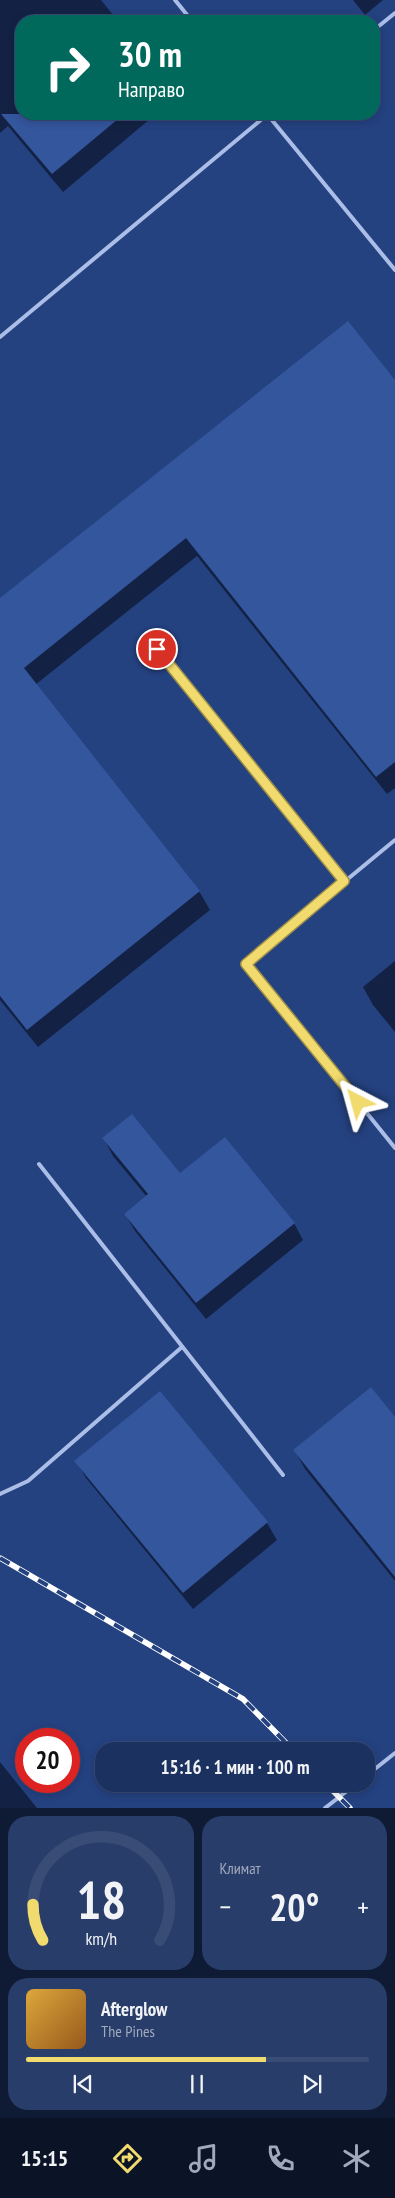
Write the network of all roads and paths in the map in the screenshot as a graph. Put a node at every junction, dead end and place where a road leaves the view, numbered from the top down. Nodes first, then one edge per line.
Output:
1 (175, 0) edge
2 (395, 13) edge
3 (187, 15) edge
4 (380, 25) edge
5 (260, 120) edge
6 (272, 120) edge
7 (395, 270) edge
8 (0, 337) edge
9 (157, 649) dead end
10 (395, 840) edge
11 (344, 881) junction
12 (395, 1148) edge
13 (39, 1164) dead end
14 (182, 1347) junction
15 (283, 1475) dead end
16 (0, 1494) edge
17 (395, 1753) edge
18 (375, 1769) edge
19 (346, 1792) edge
20 (325, 1808) edge

1 - 3 lane
2 - 4 lane
5 - 8 lane
6 - 7 lane
9 - 11 lane
10 - 11 lane
11 - 12 lane
13 - 14 lane
14 - 15 lane
14 - 16 lane
17 - 18 lane
19 - 20 lane

